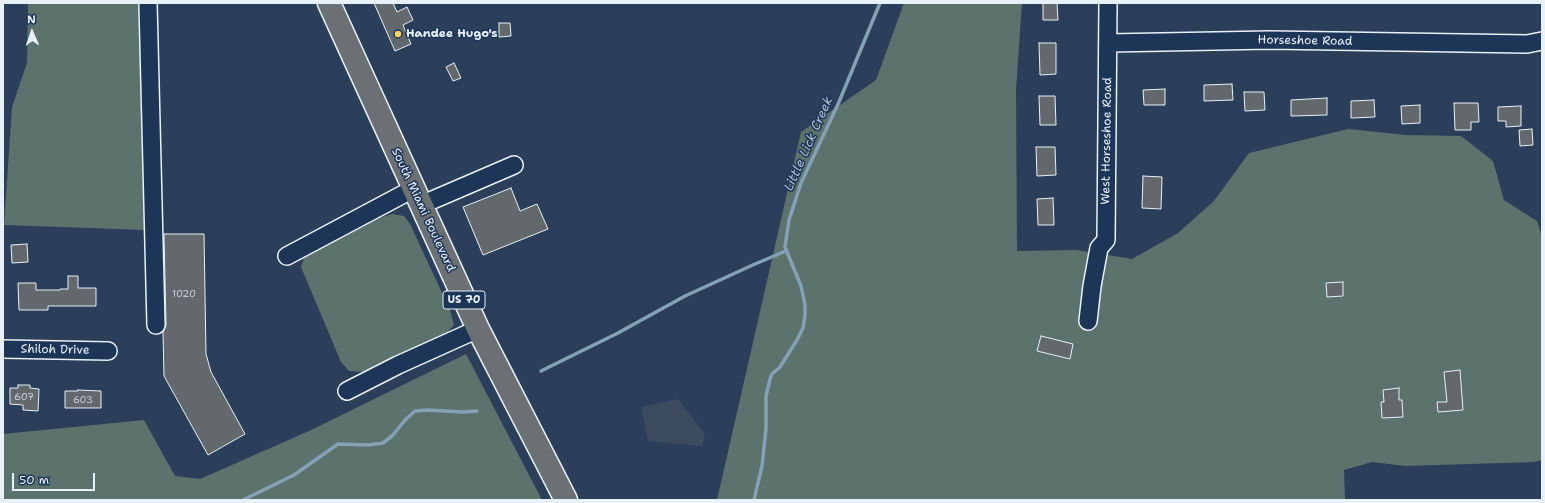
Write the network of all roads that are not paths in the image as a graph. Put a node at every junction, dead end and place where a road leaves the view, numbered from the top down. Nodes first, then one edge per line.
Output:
1 (148, 3) edge
2 (329, 3) edge
3 (1108, 3) edge
4 (1542, 42) edge
5 (1108, 43) junction
6 (514, 165) dead end
7 (417, 197) junction
8 (287, 256) dead end
9 (1088, 320) dead end
10 (156, 325) dead end
11 (478, 329) junction
12 (3, 349) edge
13 (108, 350) dead end
14 (347, 391) dead end
15 (566, 500) edge

1 - 10 street
2 - 7 highway, South Miami Boulevard / US 70
3 - 5 street
4 - 5 street, Horseshoe Road
5 - 9 street, West Horseshoe Road
6 - 7 street
7 - 8 street
7 - 11 highway, South Miami Boulevard / US 70
11 - 14 street
11 - 15 highway, South Miami Boulevard / US 70
12 - 13 street, Shiloh Drive

